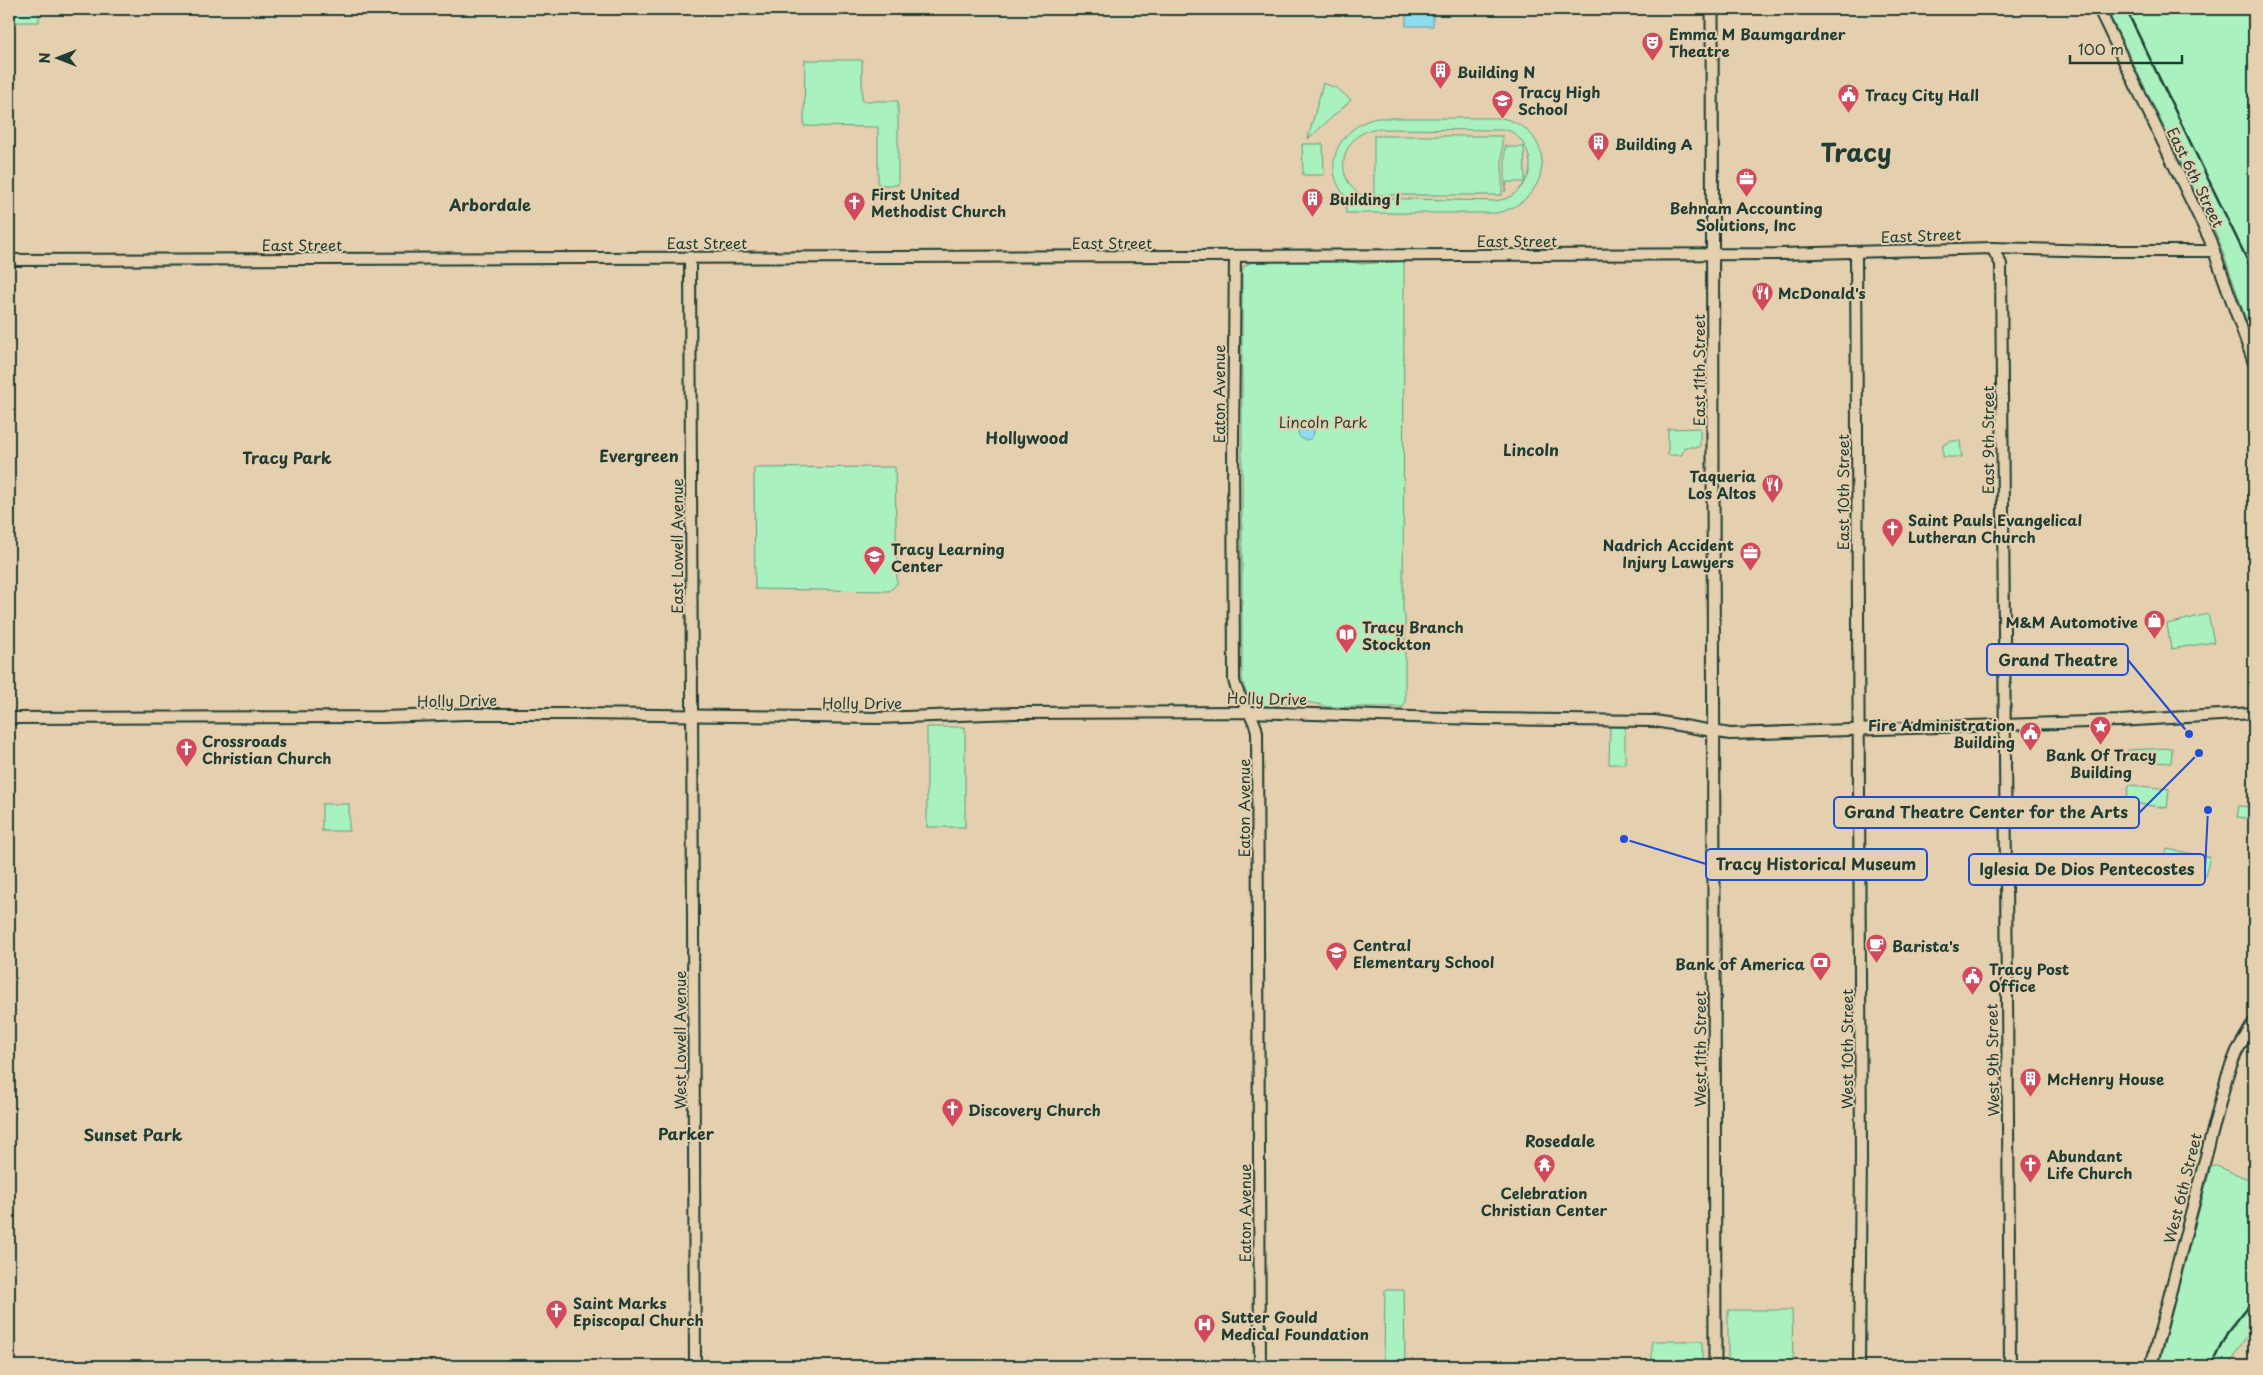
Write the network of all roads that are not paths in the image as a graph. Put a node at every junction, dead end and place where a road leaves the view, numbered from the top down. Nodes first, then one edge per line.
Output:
1 (1712, 9) edge
2 (2099, 9) edge
3 (1992, 248) junction
4 (2214, 251) junction
5 (1856, 252) junction
6 (1713, 254) junction
7 (1235, 256) junction
8 (690, 257) junction
9 (9, 260) edge
10 (2254, 363) edge
11 (1248, 712) junction
12 (2254, 713) edge
13 (692, 714) junction
14 (9, 718) edge
15 (2005, 724) junction
16 (1858, 730) junction
17 (1714, 732) junction
18 (2254, 1022) edge
19 (695, 1366) edge
20 (1260, 1366) edge
21 (1715, 1366) edge
22 (1859, 1366) edge
23 (2010, 1366) edge
24 (2151, 1366) edge

1 - 6 main road, East 11th Street
2 - 4 street, East 6th Street
3 - 4 street, East Street
3 - 5 street, East Street
3 - 15 street, East 9th Street
4 - 10 street, East 6th Street
5 - 6 street, East Street
5 - 16 street, East 10th Street
6 - 7 street, East Street
6 - 17 main road, East 11th Street
7 - 8 street, East Street
7 - 11 street, Eaton Avenue
8 - 9 street, East Street
8 - 13 street, East Lowell Avenue
11 - 13 street, Holly Drive
11 - 17 street, Holly Drive
11 - 20 street, Eaton Avenue
12 - 15 street, Holly Drive
13 - 14 street, Holly Drive
13 - 19 street, West Lowell Avenue
15 - 16 street, Holly Drive
15 - 23 street, West 9th Street
16 - 17 street, Holly Drive
16 - 22 street, West 10th Street
17 - 21 main road, West 11th Street
18 - 24 street, West 6th Street

